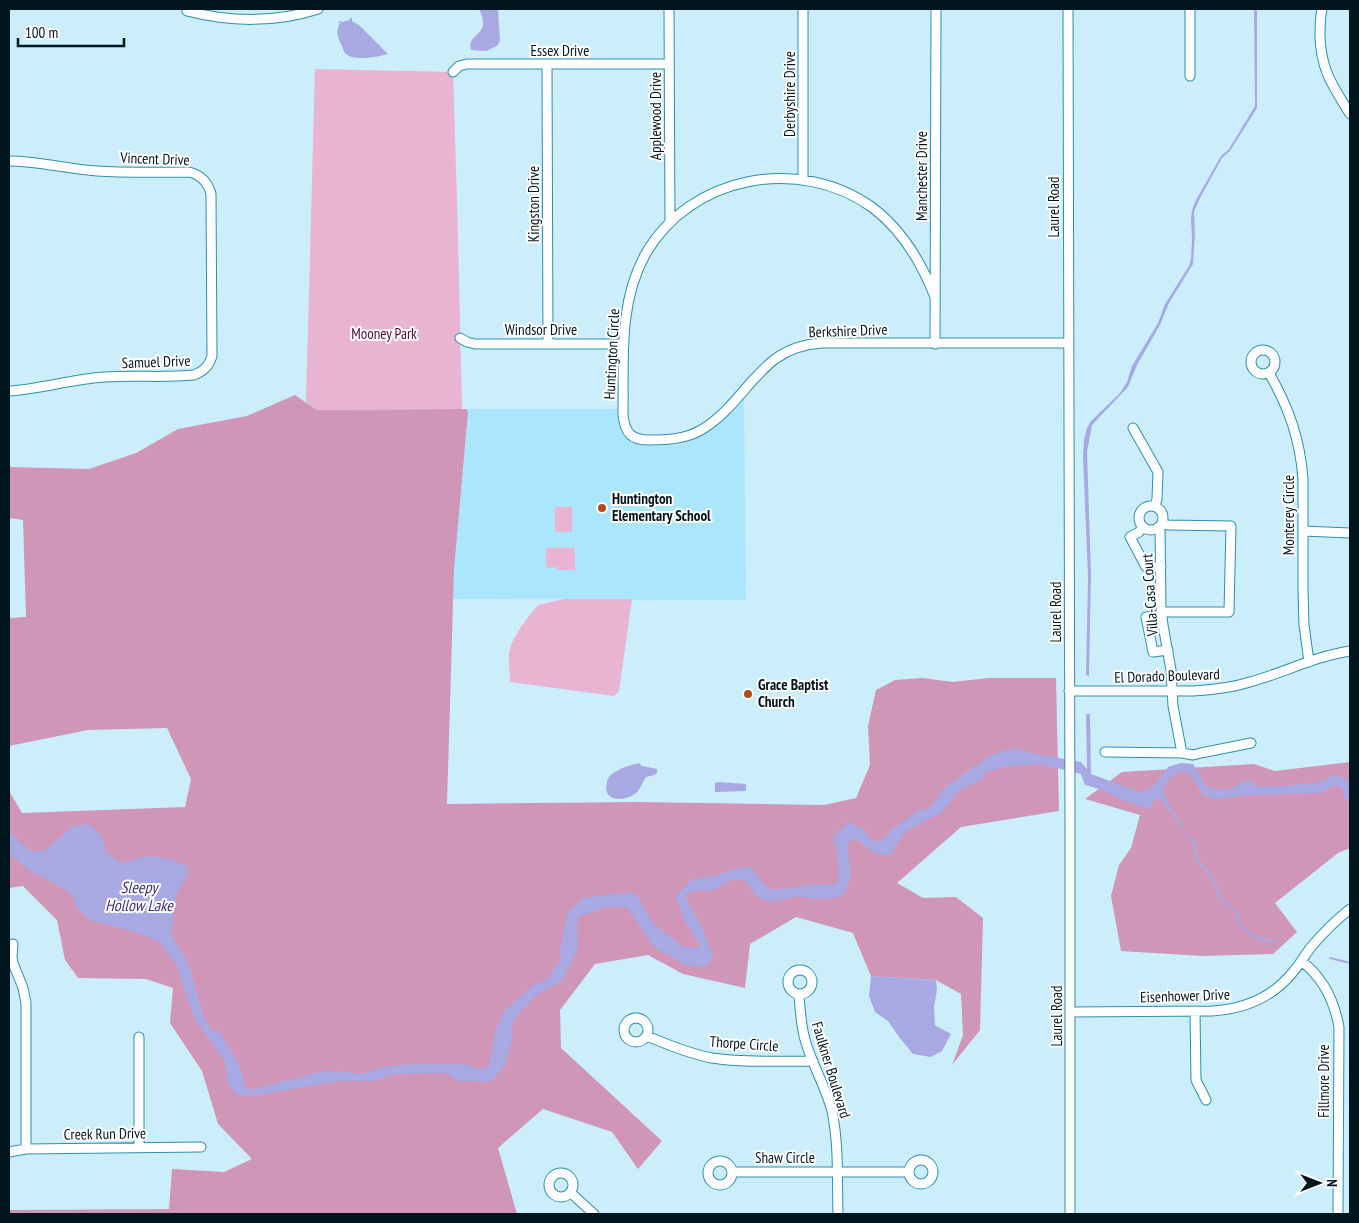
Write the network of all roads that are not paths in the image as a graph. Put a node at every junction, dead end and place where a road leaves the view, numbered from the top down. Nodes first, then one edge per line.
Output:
1 (318, 9) edge
2 (669, 9) edge
3 (803, 9) edge
4 (936, 9) edge
5 (1068, 9) edge
6 (1190, 9) edge
7 (1322, 9) edge
8 (186, 11) dead end
9 (296, 12) edge
10 (669, 64) junction
11 (547, 65) junction
12 (453, 72) dead end
13 (1190, 76) dead end
14 (1350, 114) edge
15 (9, 161) edge
16 (803, 180) junction
17 (670, 223) junction
18 (212, 274) joint
19 (935, 297) junction
20 (460, 338) dead end
21 (1068, 343) junction
22 (548, 344) junction
23 (624, 344) junction
24 (935, 344) junction
25 (1269, 373) dead end
26 (9, 391) edge
27 (1133, 428) dead end
28 (633, 437) joint
29 (1155, 506) junction
30 (1161, 524) junction
31 (1143, 527) junction
32 (1303, 531) junction
33 (1350, 533) edge
34 (1161, 567) junction
35 (1162, 613) junction
36 (1168, 650) junction
37 (1350, 651) edge
38 (1309, 662) junction
39 (1069, 691) junction
40 (1172, 691) junction
41 (1251, 742) dead end
42 (1105, 752) dead end
43 (1182, 752) junction
44 (1350, 909) edge
45 (13, 944) dead end
46 (1301, 961) junction
47 (799, 994) dead end
48 (1195, 1011) junction
49 (1070, 1012) junction
50 (647, 1036) dead end
51 (139, 1037) dead end
52 (812, 1061) junction
53 (1206, 1100) dead end
54 (139, 1147) junction
55 (201, 1147) dead end
56 (26, 1148) junction
57 (9, 1152) edge
58 (732, 1172) dead end
59 (837, 1172) junction
60 (909, 1172) dead end
61 (571, 1193) dead end
62 (594, 1214) edge
63 (838, 1214) edge
64 (1070, 1214) edge
65 (1338, 1214) edge

1 - 9 street
2 - 10 street, Applewood Drive
3 - 16 street, Derbyshire Drive
4 - 19 street, Manchester Drive
5 - 21 street, Laurel Road
6 - 13 street
7 - 14 street
8 - 9 street
10 - 11 street, Essex Drive
10 - 17 street, Applewood Drive
11 - 12 street, Essex Drive
11 - 22 street, Kingston Drive
15 - 18 street, Vincent Drive
16 - 17 street, Huntington Circle
16 - 19 street, Huntington Circle
17 - 23 street, Huntington Circle
18 - 26 street, Samuel Drive
19 - 24 street, Manchester Drive
20 - 22 street, Windsor Drive
21 - 24 street, Berkshire Drive
21 - 39 street, Laurel Road
22 - 23 street, Windsor Drive
23 - 28 street, Huntington Circle
24 - 28 street, Berkshire Drive
25 - 32 street, Monterey Circle
27 - 29 street
29 - 30 street, Villa-Casa Court
29 - 31 street
30 - 31 street
30 - 34 street, Villa-Casa Court
30 - 35 street
31 - 34 street
32 - 33 street
32 - 38 street, Monterey Circle
34 - 35 street, Villa-Casa Court
35 - 36 street, Villa-Casa Court
35 - 36 street
36 - 40 street, Villa-Casa Court
37 - 38 street, El Dorado Boulevard
38 - 40 street, El Dorado Boulevard
39 - 40 street, El Dorado Boulevard
39 - 49 street, Laurel Road
40 - 43 street, Villa-Casa Court
41 - 43 street
42 - 43 street
44 - 46 street, Eisenhower Drive
45 - 56 street
46 - 48 street, Eisenhower Drive
46 - 65 street, Fillmore Drive
47 - 52 street, Faulkner Boulevard
48 - 49 street, Eisenhower Drive
48 - 53 street
49 - 64 street, Laurel Road
50 - 52 street, Thorpe Circle
51 - 54 street
52 - 59 street, Faulkner Boulevard
54 - 55 street, Creek Run Drive
54 - 56 street, Creek Run Drive
56 - 57 street, Creek Run Drive
58 - 59 street, Shaw Circle
59 - 60 street, Shaw Circle
59 - 63 street, Faulkner Boulevard
61 - 62 street

